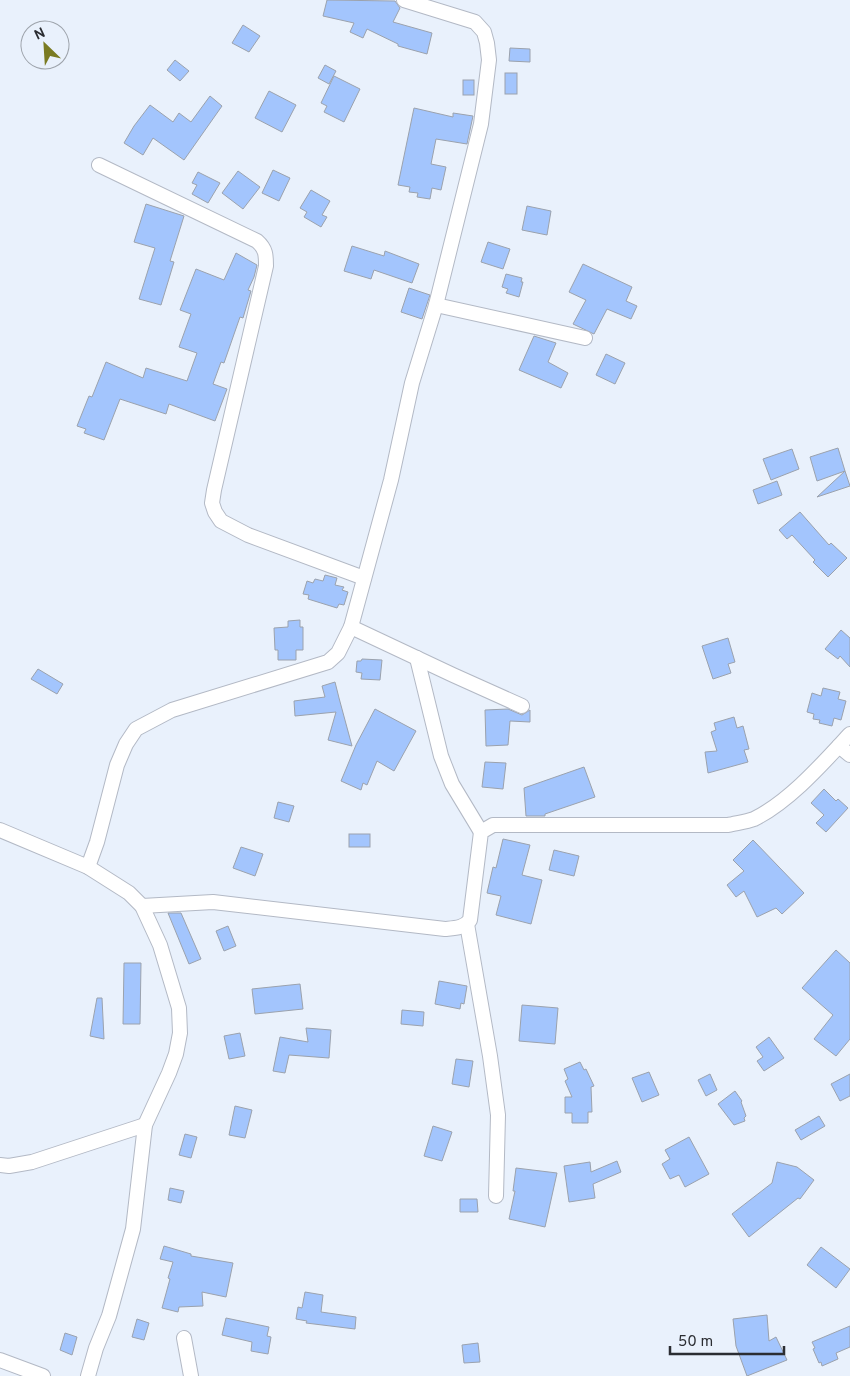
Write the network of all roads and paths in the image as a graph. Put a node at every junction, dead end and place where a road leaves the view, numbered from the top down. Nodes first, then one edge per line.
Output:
1 (404, 0) edge
2 (98, 165) dead end
3 (436, 305) junction
4 (585, 338) dead end
5 (364, 578) junction
6 (351, 627) junction
7 (417, 658) junction
8 (522, 706) dead end
9 (850, 734) edge
10 (845, 751) edge
11 (0, 830) edge
12 (481, 832) junction
13 (88, 867) junction
14 (142, 906) junction
15 (467, 924) junction
16 (145, 1125) junction
17 (0, 1165) edge
18 (496, 1196) dead end
19 (184, 1338) dead end
20 (0, 1360) edge
21 (43, 1376) edge
22 (88, 1376) edge
23 (191, 1376) edge

1 - 3 street
2 - 5 street
3 - 4 street
3 - 5 street
5 - 6 street
6 - 7 street
6 - 13 street
7 - 8 street
7 - 12 street
9 - 10 street
10 - 12 street
11 - 13 street
12 - 15 street
13 - 14 street
14 - 15 street
14 - 16 street
15 - 18 street
16 - 17 street
16 - 22 street
19 - 23 street
20 - 21 street

